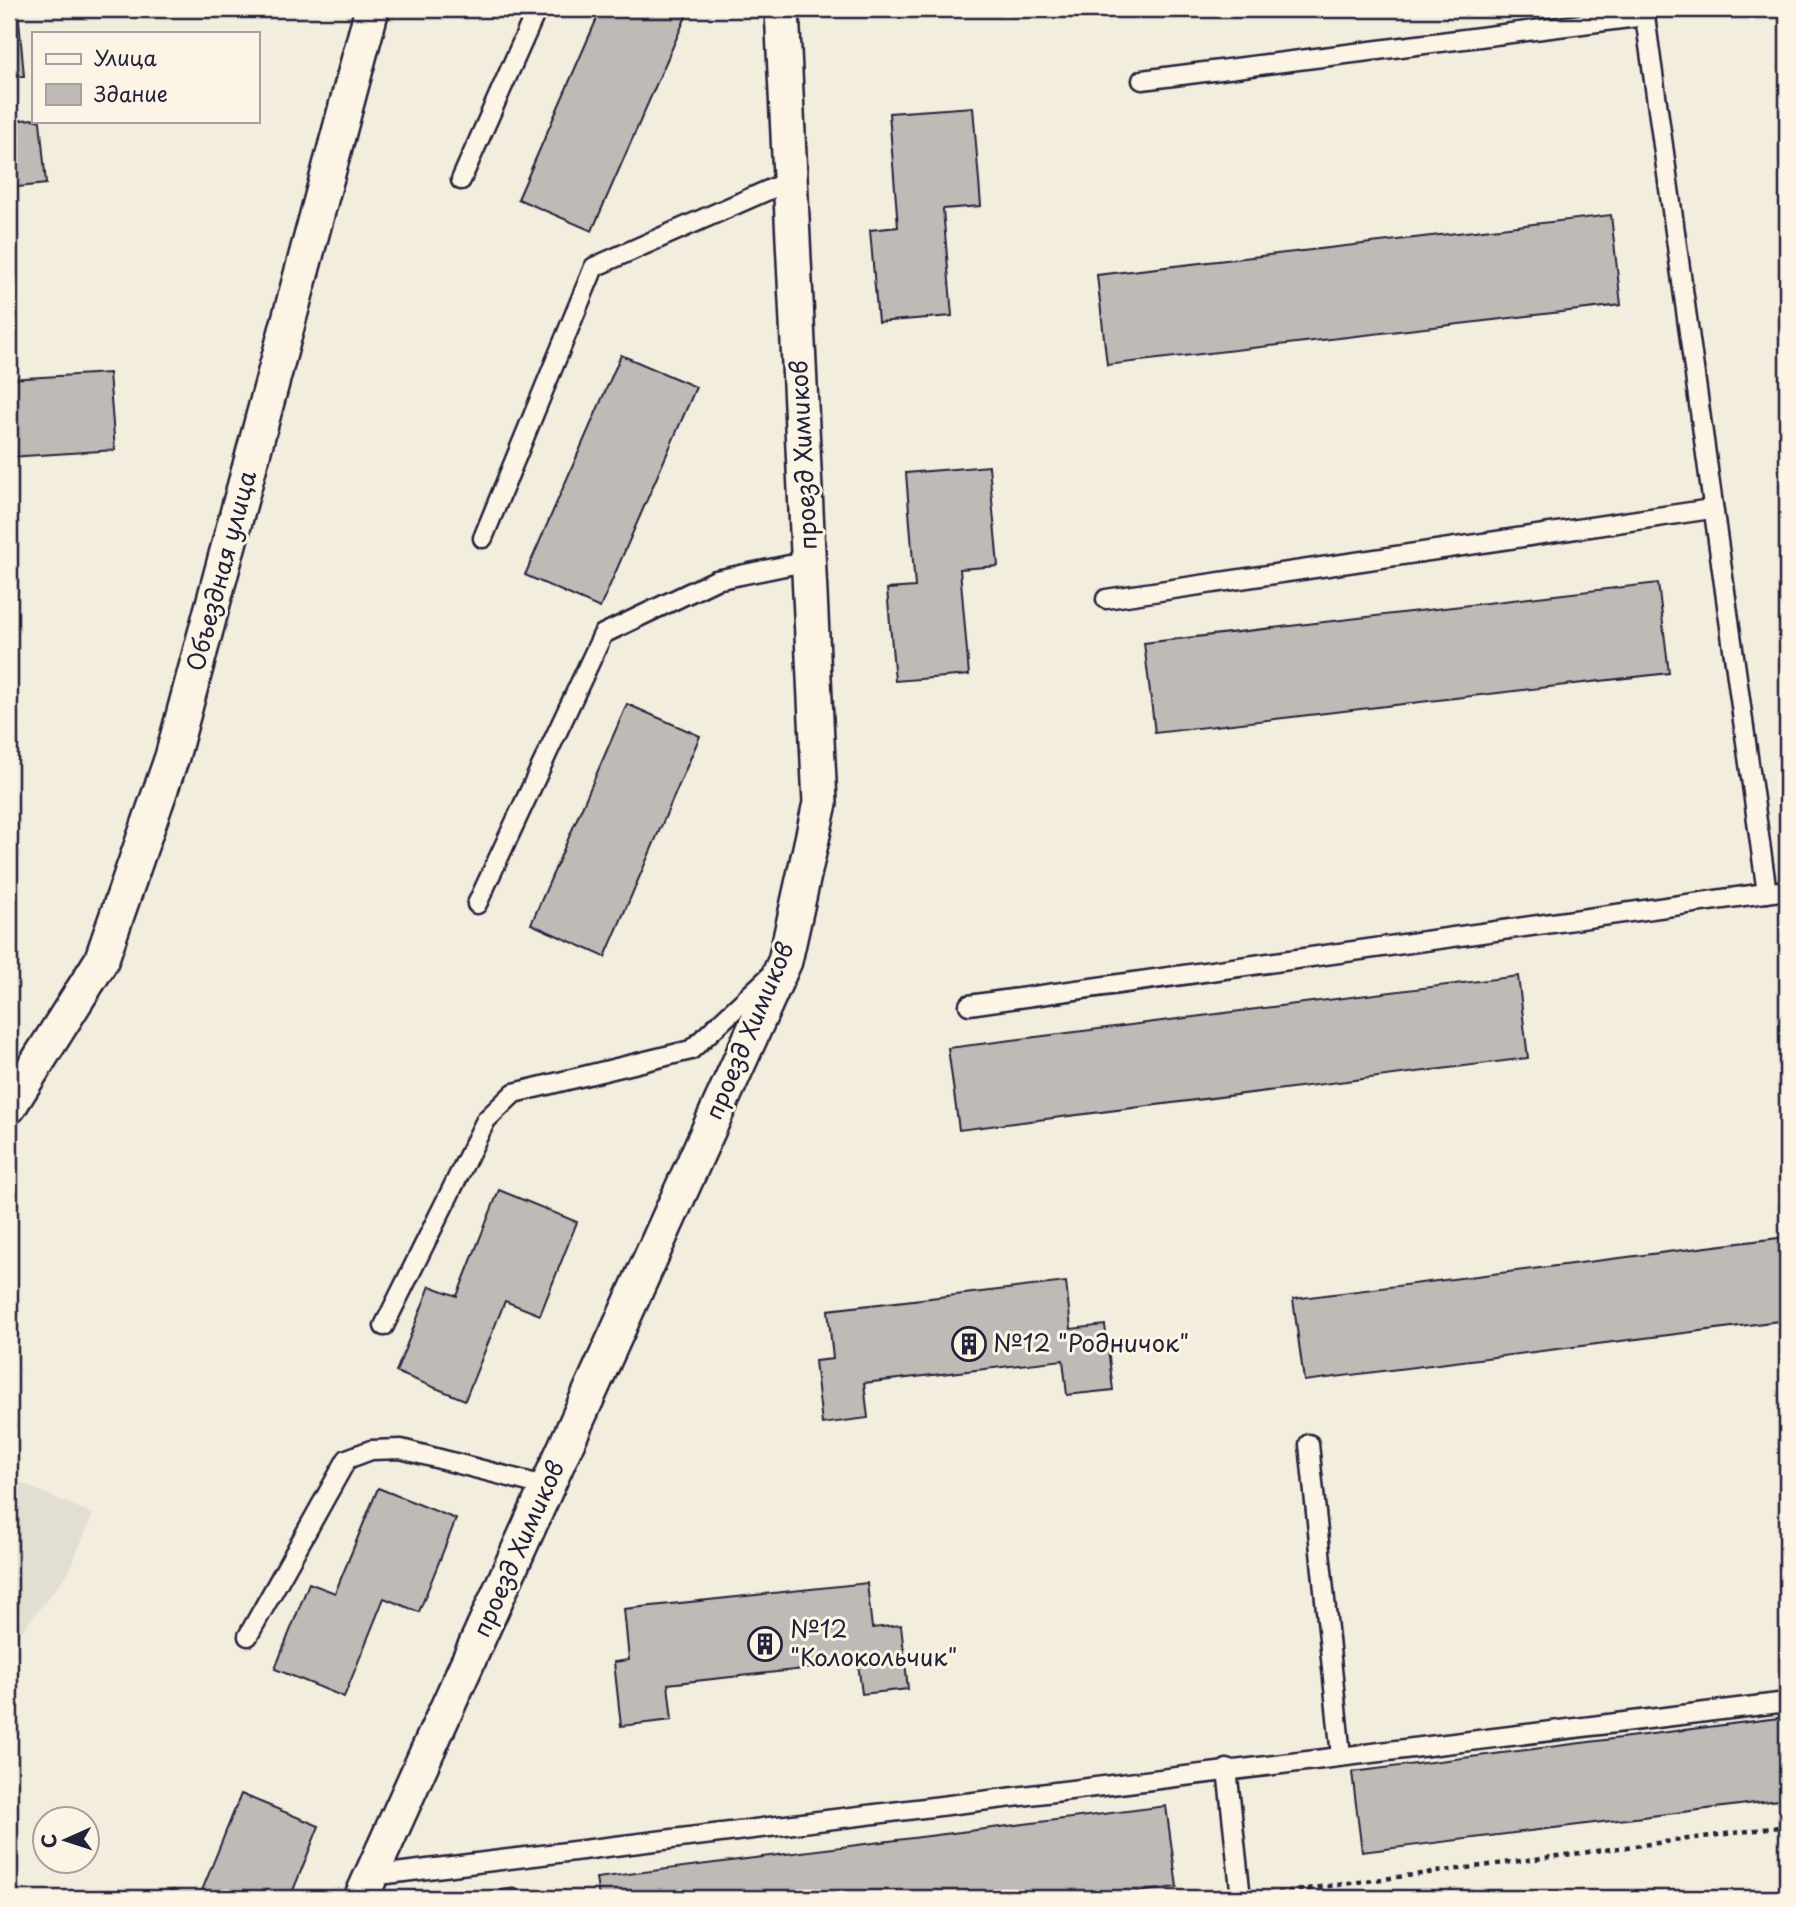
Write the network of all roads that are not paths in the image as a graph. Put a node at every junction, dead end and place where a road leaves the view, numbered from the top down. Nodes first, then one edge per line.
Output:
1 (372, 9) edge
2 (537, 9) edge
3 (782, 9) edge
4 (1644, 12) edge
5 (1142, 80) dead end
6 (461, 180) dead end
7 (791, 180) junction
8 (1711, 509) junction
9 (483, 538) dead end
10 (809, 561) junction
11 (1106, 599) dead end
12 (1787, 890) edge
13 (1767, 893) junction
14 (477, 904) dead end
15 (785, 961) junction
16 (969, 1005) dead end
17 (9, 1107) edge
18 (384, 1325) dead end
19 (1309, 1444) dead end
20 (548, 1487) junction
21 (248, 1636) dead end
22 (1787, 1702) edge
23 (1340, 1756) junction
24 (1227, 1769) junction
25 (366, 1887) edge
26 (1241, 1898) edge

1 - 17 street, Объездная улица
2 - 6 lane
3 - 7 street, проезд Химиков
4 - 5 lane
4 - 8 lane
7 - 9 lane
7 - 10 street, проезд Химиков
8 - 11 lane
8 - 13 lane
10 - 14 lane
10 - 15 street, проезд Химиков
12 - 13 lane
13 - 16 lane
15 - 18 lane
15 - 20 street, проезд Химиков
19 - 23 lane
20 - 21 lane
20 - 25 street, проезд Химиков
22 - 23 lane
23 - 24 lane
24 - 25 lane
24 - 26 lane

